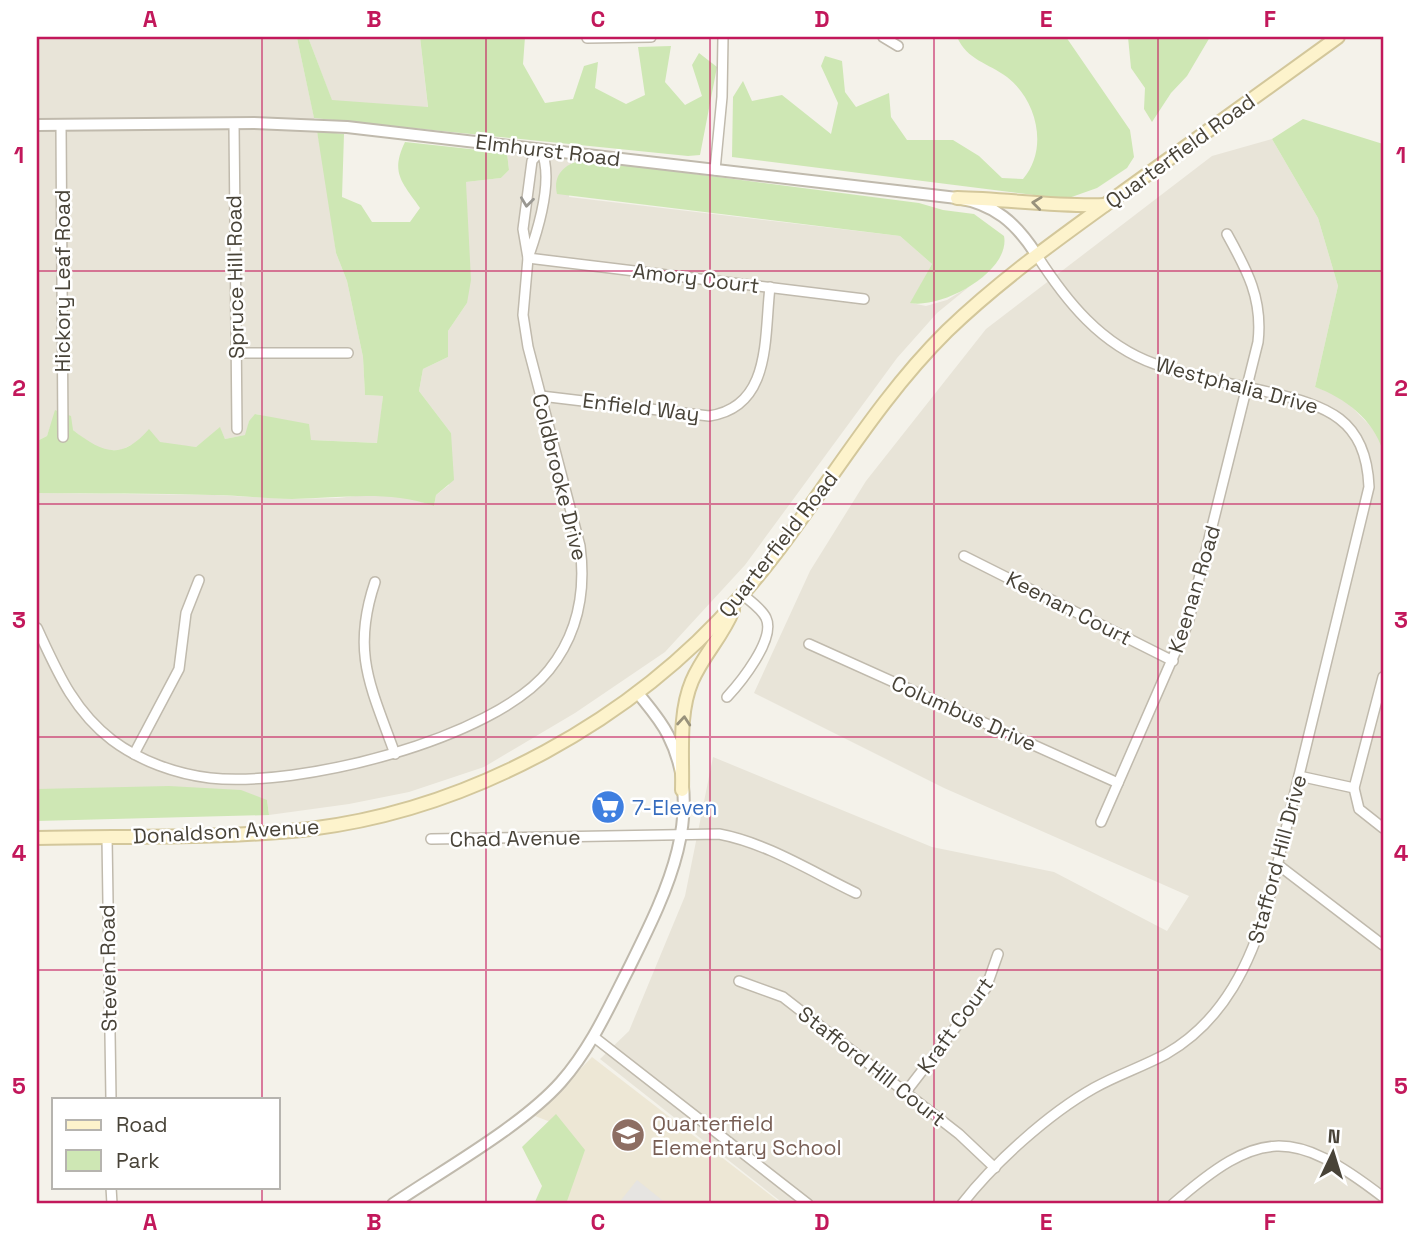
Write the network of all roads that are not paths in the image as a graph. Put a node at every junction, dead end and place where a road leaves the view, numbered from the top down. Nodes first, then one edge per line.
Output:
1 (651, 37) edge
2 (723, 37) edge
3 (883, 37) edge
4 (1338, 37) edge
5 (587, 38) edge
6 (898, 46) dead end
7 (234, 124) junction
8 (37, 125) edge
9 (61, 125) junction
10 (541, 150) junction
11 (715, 170) junction
12 (957, 198) junction
13 (1105, 205) junction
14 (1227, 234) dead end
15 (1036, 254) junction
16 (528, 258) junction
17 (770, 287) junction
18 (864, 299) dead end
19 (236, 353) junction
20 (348, 353) dead end
21 (1247, 387) junction
22 (541, 396) junction
23 (1351, 428) joint
24 (237, 429) dead end
25 (63, 437) dead end
26 (964, 556) dead end
27 (199, 580) dead end
28 (375, 582) dead end
29 (739, 598) junction
30 (37, 628) edge
31 (809, 644) dead end
32 (1173, 661) junction
33 (1383, 677) edge
34 (637, 692) junction
35 (727, 698) dead end
36 (134, 754) junction
37 (395, 754) junction
38 (1299, 776) junction
39 (1118, 783) junction
40 (682, 789) junction
41 (1354, 789) junction
42 (1101, 822) dead end
43 (1383, 828) edge
44 (683, 836) junction
45 (107, 837) junction
46 (37, 838) edge
47 (431, 839) dead end
48 (1277, 864) junction
49 (856, 893) dead end
50 (1383, 945) edge
51 (998, 954) dead end
52 (739, 981) dead end
53 (594, 1037) junction
54 (905, 1093) junction
55 (111, 1098) edge
56 (995, 1168) junction
57 (1383, 1197) edge
58 (393, 1204) edge
59 (808, 1204) edge
60 (962, 1204) edge
61 (1173, 1204) edge

1 - 5 street
2 - 11 street
3 - 6 street
4 - 13 main road, Quarterfield Road
7 - 9 street, Elmhurst Road
7 - 10 street, Elmhurst Road
7 - 19 street, Spruce Hill Road
8 - 9 street, Elmhurst Road
9 - 25 street, Hickory Leaf Road
10 - 11 street, Elmhurst Road
10 - 16 street, Coldbrooke Drive
10 -> 16 street, Coldbrooke Drive
11 - 12 street, Elmhurst Road
13 -> 12 main road
12 - 15 street, Elmhurst Road
13 - 15 main road, Quarterfield Road
14 - 21 street, Keenan Road
15 - 21 street, Westphalia Drive
15 - 29 main road, Quarterfield Road
16 - 17 street, Amory Court
16 - 22 street, Coldbrooke Drive
17 - 18 street, Amory Court
17 - 22 street, Enfield Way
19 - 20 street
19 - 24 street, Spruce Hill Road
21 - 23 street, Westphalia Drive
21 - 32 street, Keenan Road
22 - 37 street, Coldbrooke Drive
23 - 38 street, Stafford Hill Drive
26 - 32 street, Keenan Court
27 - 36 street
28 - 37 street
29 - 34 main road, Quarterfield Road
29 - 35 street
40 -> 29 main road
30 - 36 street, Coldbrooke Drive
31 - 39 street, Columbus Drive
32 - 39 street, Keenan Road
33 - 41 street
34 - 40 street
34 - 45 main road, Donaldson Avenue
36 - 37 street, Coldbrooke Drive
38 - 41 street
38 - 48 street, Stafford Hill Drive
39 - 42 street, Keenan Road
40 - 44 street
41 - 43 street
44 - 47 street, Chad Avenue
44 - 49 street, Chad Avenue
44 - 53 street
45 - 46 main road, Donaldson Avenue
45 - 55 street, Steven Road
48 - 50 street
48 - 56 street, Stafford Hill Drive
51 - 54 street, Kraft Court
52 - 54 street, Stafford Hill Court
53 - 58 street
53 - 59 street
54 - 56 street, Stafford Hill Court
56 - 60 street, Stafford Hill Drive
57 - 61 street

